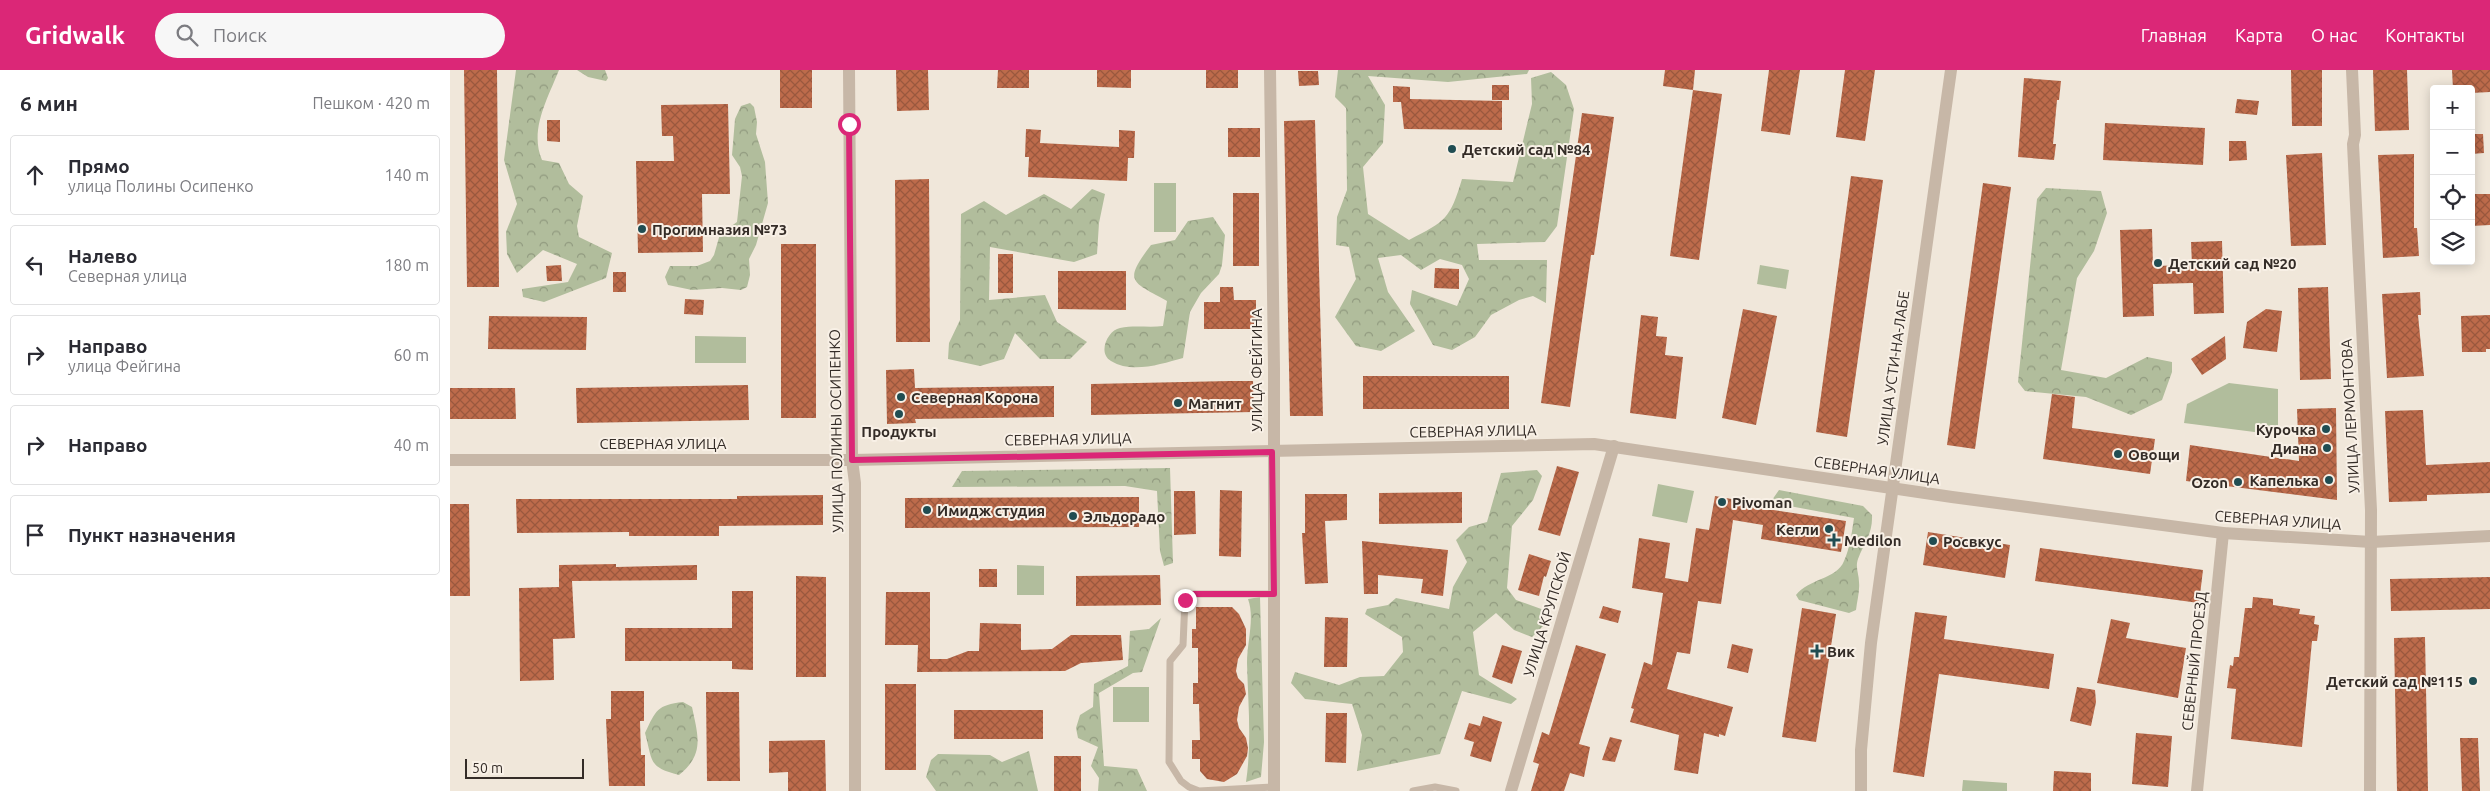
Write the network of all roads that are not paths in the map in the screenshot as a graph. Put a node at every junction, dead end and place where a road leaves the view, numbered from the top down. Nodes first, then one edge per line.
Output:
1 (849, 70) edge
2 (1270, 70) edge
3 (1951, 70) edge
4 (2352, 70) edge
5 (1614, 446) junction
6 (1272, 452) junction
7 (450, 460) edge
8 (852, 460) junction
9 (1893, 488) junction
10 (2223, 533) junction
11 (2490, 536) edge
12 (2372, 542) junction
13 (1274, 594) junction
14 (1274, 789) edge
15 (856, 791) edge
16 (1413, 791) edge
17 (1456, 791) edge
18 (1511, 791) edge
19 (1860, 791) edge
20 (2197, 791) edge
21 (2370, 791) edge

1 - 8 street, УЛИЦА ПОЛИНЫ ОСИПЕНКО
2 - 6 street, УЛИЦА ФЕЙГИНА
3 - 9 street, УЛИЦА УСТИ-НА-ЛАБЕ
4 - 12 street, УЛИЦА ЛЕРМОНТОВА
5 - 6 street, СЕВЕРНАЯ УЛИЦА
5 - 9 street, СЕВЕРНАЯ УЛИЦА
5 - 18 street, УЛИЦА КРУПСКОЙ
6 - 8 street, СЕВЕРНАЯ УЛИЦА
6 - 13 street, УЛИЦА ФЕЙГИНА
7 - 8 street, СЕВЕРНАЯ УЛИЦА
8 - 15 street, УЛИЦА ПОЛИНЫ ОСИПЕНКО
9 - 10 street, СЕВЕРНАЯ УЛИЦА
9 - 19 street, УЛИЦА УСТИ-НА-ЛАБЕ
10 - 12 street, СЕВЕРНАЯ УЛИЦА
10 - 20 street, СЕВЕРНЫЙ ПРОЕЗД
11 - 12 street, СЕВЕРНАЯ УЛИЦА
12 - 21 street, УЛИЦА ЛЕРМОНТОВА
13 - 14 street, УЛИЦА ФЕЙГИНА
13 - 14 lane
16 - 17 lane

